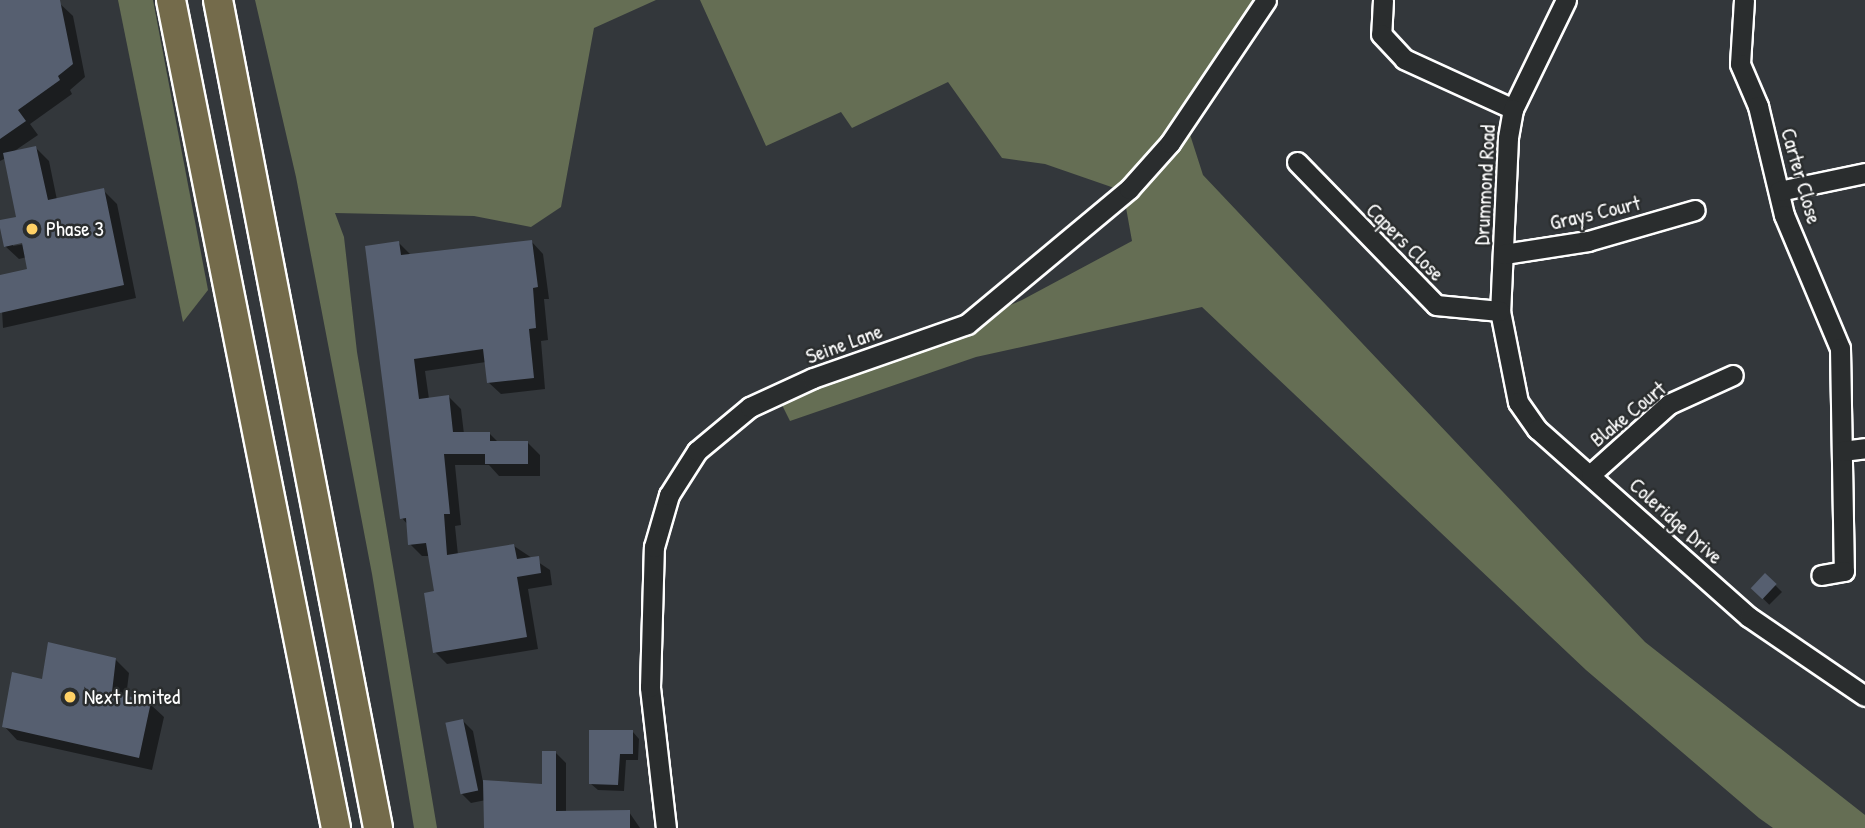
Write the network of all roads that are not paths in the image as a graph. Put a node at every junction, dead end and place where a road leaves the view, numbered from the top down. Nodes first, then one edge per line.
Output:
1 (171, 0) edge
2 (218, 0) edge
3 (1266, 0) edge
4 (1383, 0) edge
5 (1566, 0) edge
6 (1744, 0) edge
7 (1513, 109) junction
8 (1297, 162) dead end
9 (1865, 173) edge
10 (1779, 191) junction
11 (1687, 219) dead end
12 (1504, 254) junction
13 (1500, 311) junction
14 (1503, 343) joint
15 (1733, 375) dead end
16 (1865, 448) edge
17 (1842, 451) junction
18 (1591, 474) junction
19 (1821, 575) dead end
20 (1865, 696) edge
21 (335, 828) edge
22 (377, 828) edge
23 (666, 828) edge

1 - 21 highway
2 - 22 highway
3 - 23 street, Seine Lane
4 - 7 street
5 - 7 street, Drummond Road
6 - 10 street, Carter Close
7 - 12 street, Drummond Road
8 - 13 street, Capers Close
9 - 10 street
10 - 17 street, Carter Close
11 - 12 street, Grays Court
12 - 13 street, Drummond Road
13 - 14 street, Drummond Road
14 - 18 street, Coleridge Drive
15 - 18 street, Blake Court
16 - 17 street
17 - 19 street, Carter Close
18 - 20 street, Coleridge Drive

